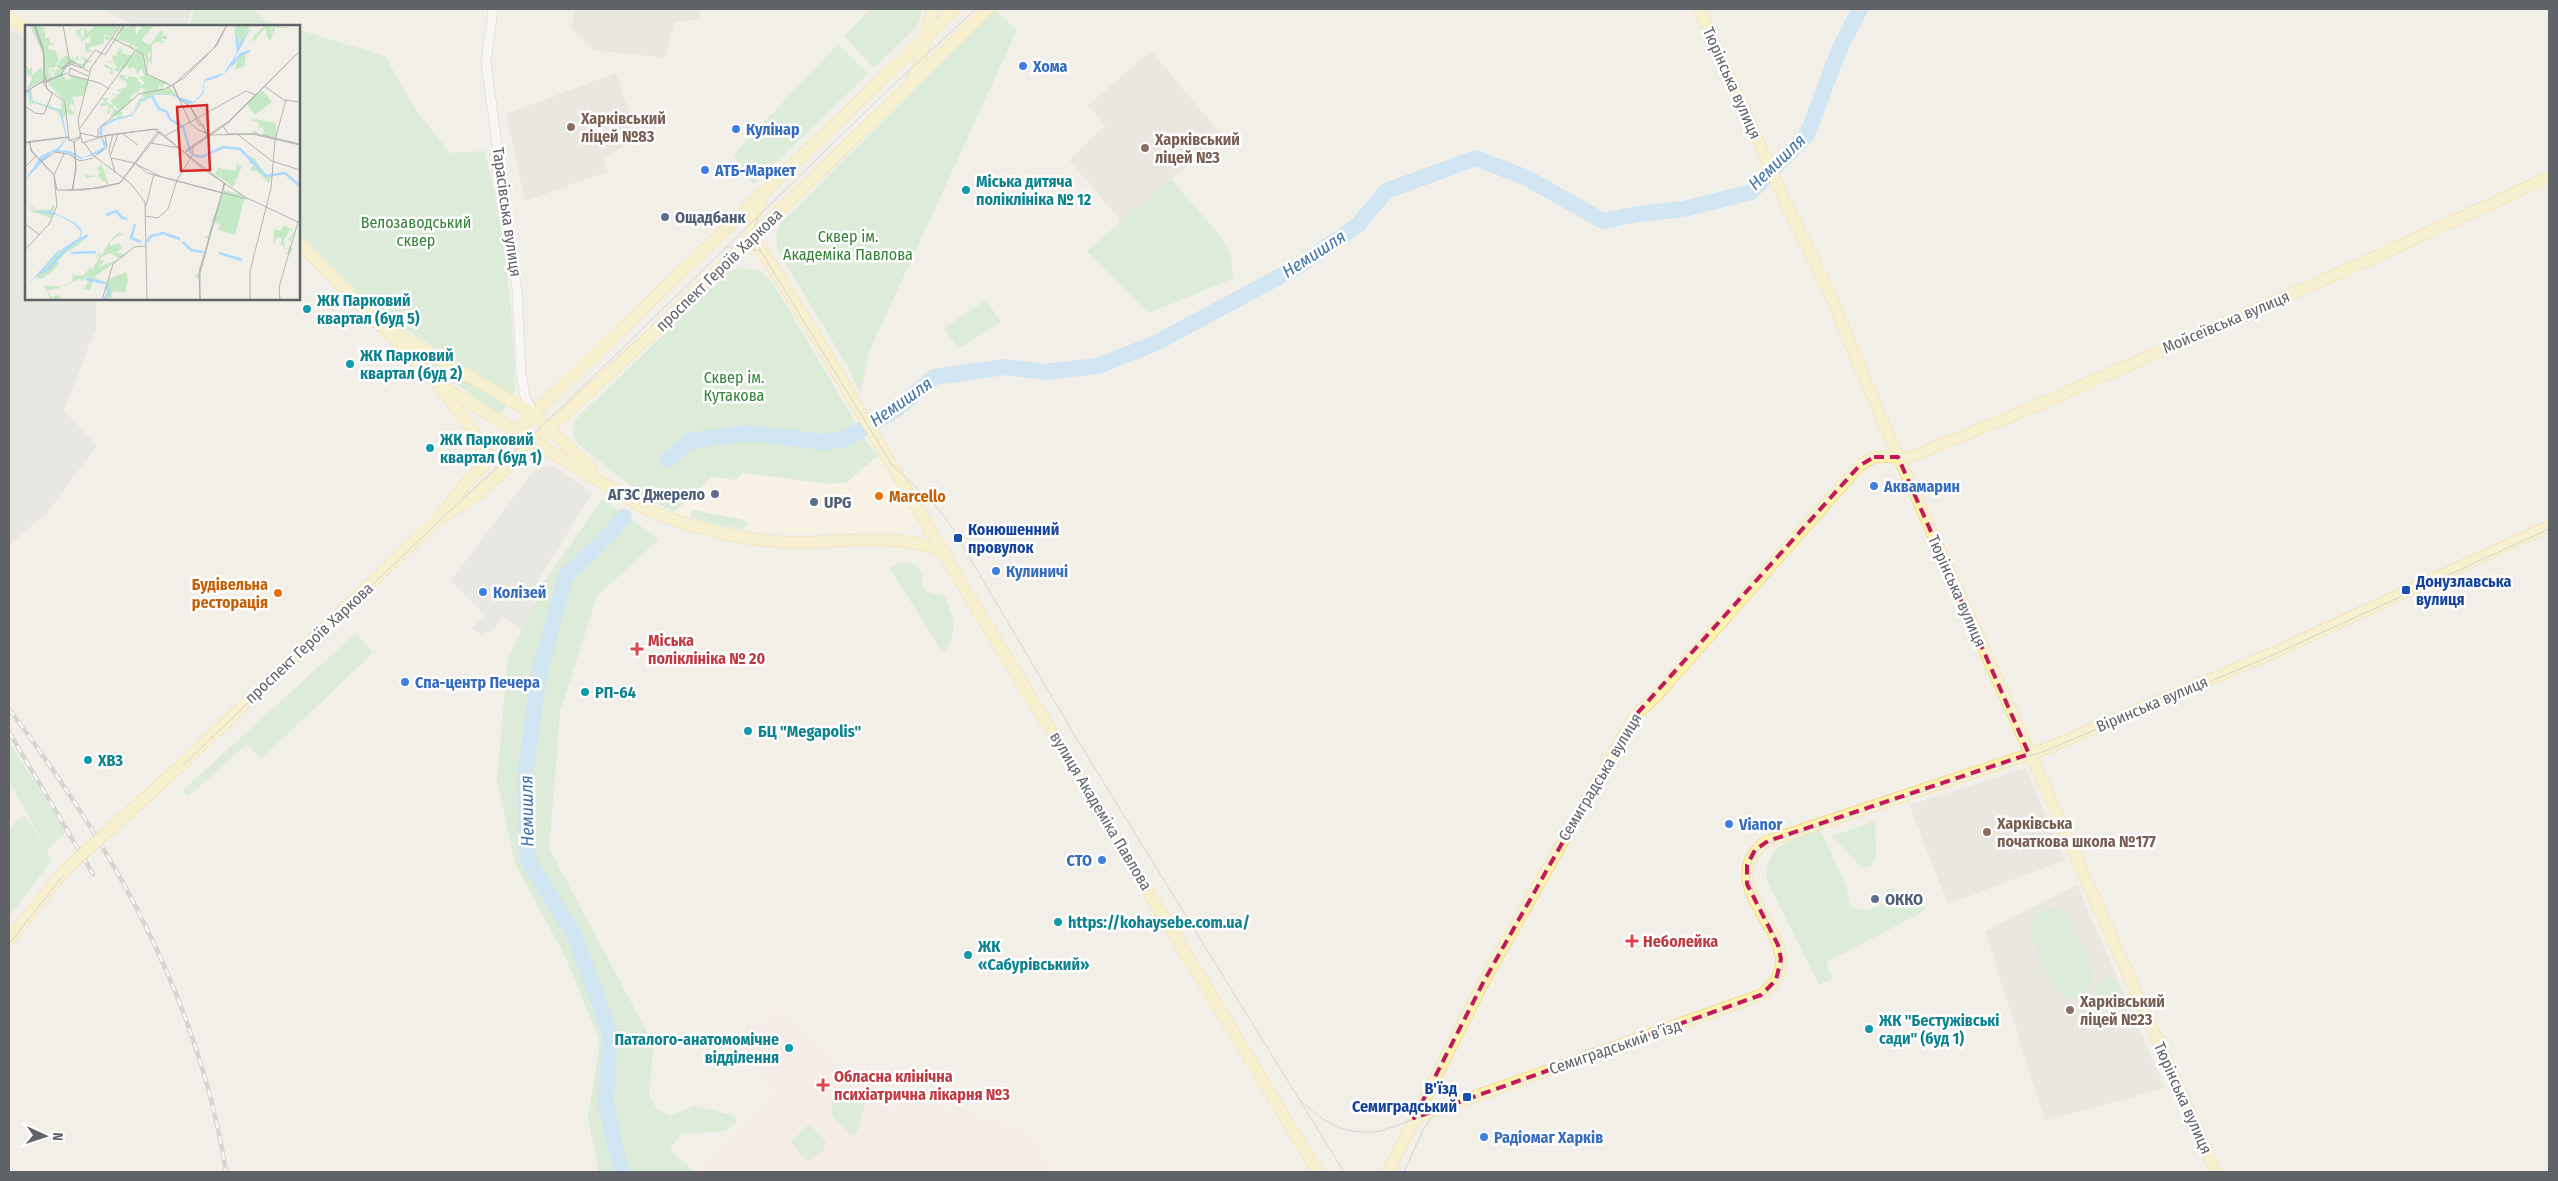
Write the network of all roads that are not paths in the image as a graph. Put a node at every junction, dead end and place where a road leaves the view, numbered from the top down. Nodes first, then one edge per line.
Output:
1 (493, 9) edge
2 (933, 9) edge
3 (955, 9) edge
4 (988, 9) edge
5 (1699, 9) edge
6 (9, 18) edge
7 (25, 27) edge
8 (927, 37) junction
9 (911, 83) junction
10 (2549, 176) edge
11 (767, 187) junction
12 (751, 238) junction
13 (300, 244) edge
14 (376, 322) junction
15 (438, 384) junction
16 (534, 414) junction
17 (517, 431) junction
18 (543, 435) junction
19 (1898, 457) junction
20 (483, 467) junction
21 (602, 481) junction
22 (439, 518) junction
23 (2549, 526) edge
24 (945, 553) junction
25 (2029, 754) junction
26 (9, 940) edge
27 (1778, 945) joint
28 (1414, 1118) junction
29 (1394, 1160) junction
30 (1318, 1172) edge
31 (1379, 1172) edge
32 (1388, 1172) edge
33 (2216, 1172) edge

1 - 16 street, Тарасівська вулиця
2 - 8 main road
3 - 8 main road, проспект Героїв Харкова
4 - 9 main road, проспект Героїв Харкова
5 - 19 main road, Тюрінська вулиця
6 - 7 main road
8 - 9 main road
8 - 11 main road, проспект Героїв Харкова
9 - 12 main road, проспект Героїв Харкова
10 - 19 main road, Мойсеївська вулиця
11 - 12 main road
11 - 16 main road, проспект Героїв Харкова
12 - 18 main road, проспект Героїв Харкова
12 - 24 main road, вулиця Академіка Павлова
13 - 14 main road
14 - 15 main road
14 - 16 main road
15 - 17 main road
15 - 20 main road
16 - 17 main road, проспект Героїв Харкова
16 - 18 main road
17 - 18 main road
17 - 20 main road, проспект Героїв Харкова
18 - 21 main road
18 - 21 main road
18 - 22 main road, проспект Героїв Харкова
19 - 25 main road, Тюрінська вулиця
19 - 28 main road, Семиградська вулиця
20 - 22 main road, проспект Героїв Харкова
21 - 24 main road
22 - 26 main road, проспект Героїв Харкова, bridge
23 - 25 main road, Віринська вулиця
24 - 30 main road, вулиця Академіка Павлова
25 - 27 main road, Віринська вулиця
25 - 33 main road, Тюрінська вулиця
27 - 28 main road, Семиградський в’їзд
28 - 29 main road, Семиградська вулиця
29 - 31 main road
29 - 32 main road, Семиградська вулиця

